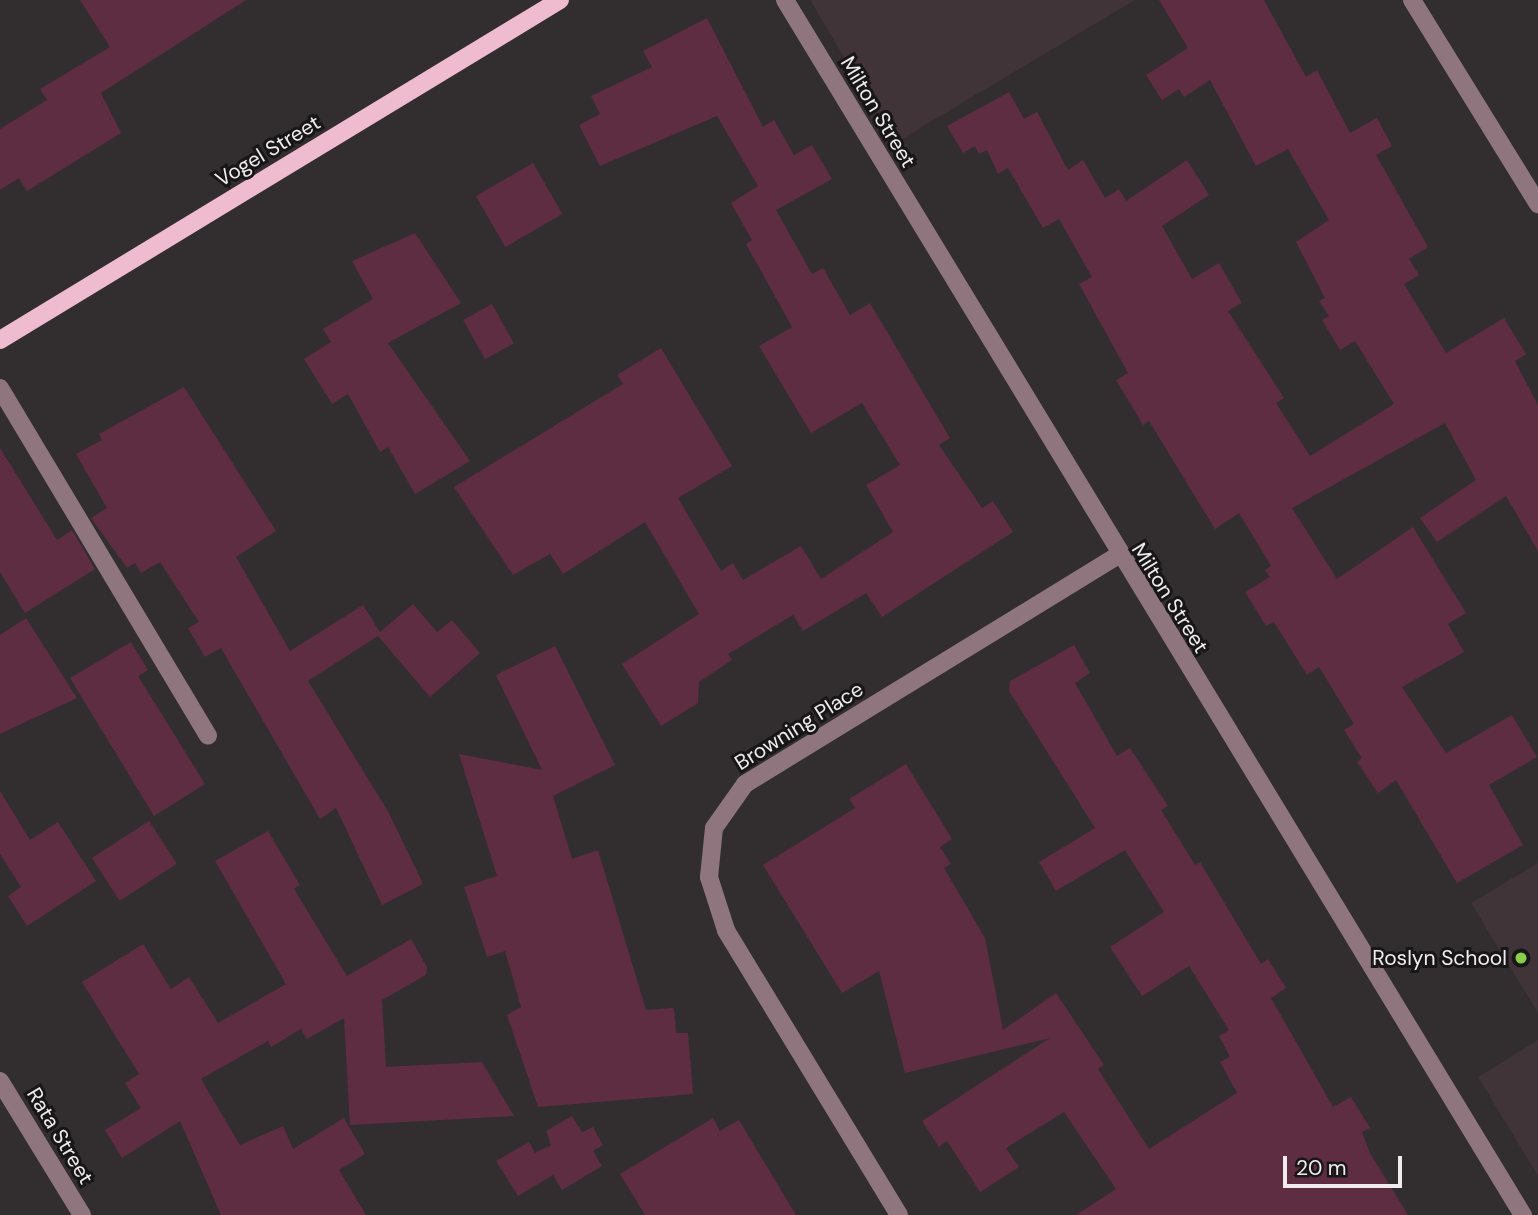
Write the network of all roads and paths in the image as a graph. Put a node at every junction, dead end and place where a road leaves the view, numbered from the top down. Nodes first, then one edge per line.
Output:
1 (560, 0) edge
2 (785, 0) edge
3 (1412, 0) edge
4 (1538, 204) edge
5 (0, 340) edge
6 (0, 388) edge
7 (1117, 556) junction
8 (208, 736) dead end
9 (0, 1081) edge
10 (82, 1215) edge
11 (899, 1215) edge
12 (1523, 1215) edge

1 - 5 main road, Vogel Street
2 - 7 street, Milton Street
3 - 4 street
6 - 8 street
7 - 11 street, Browning Place
7 - 12 street, Milton Street
9 - 10 street, Rata Street

